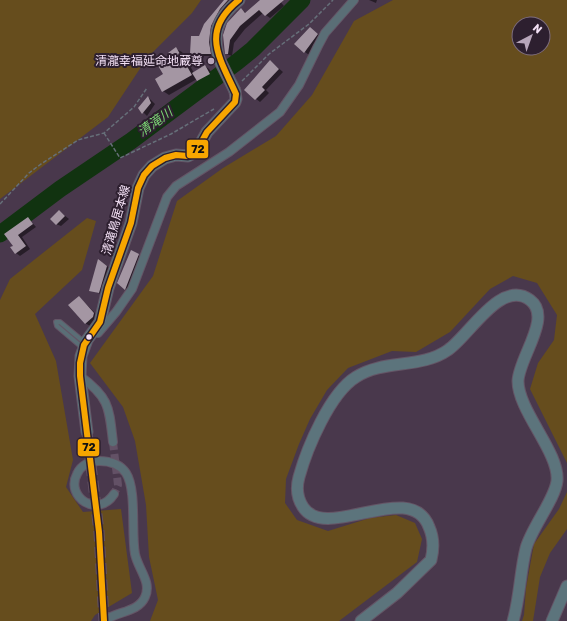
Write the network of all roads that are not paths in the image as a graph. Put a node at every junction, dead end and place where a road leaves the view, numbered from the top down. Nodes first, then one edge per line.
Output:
1 (239, 0) edge
2 (354, 0) edge
3 (85, 343) junction
4 (80, 376) junction
5 (87, 432) tunnel mouth
6 (113, 442) tunnel mouth
7 (114, 494) dead end
8 (567, 586) edge
9 (104, 621) edge
10 (361, 621) edge
11 (513, 621) edge
12 (552, 621) edge

1 - 3 street, 清滝鳥居本線, bridge
2 - 3 street
3 - 3 lane
3 - 4 street, 清滝鳥居本線
4 - 5 street, 清滝鳥居本線
4 - 6 street
7 - 9 street
8 - 12 street
10 - 11 street

